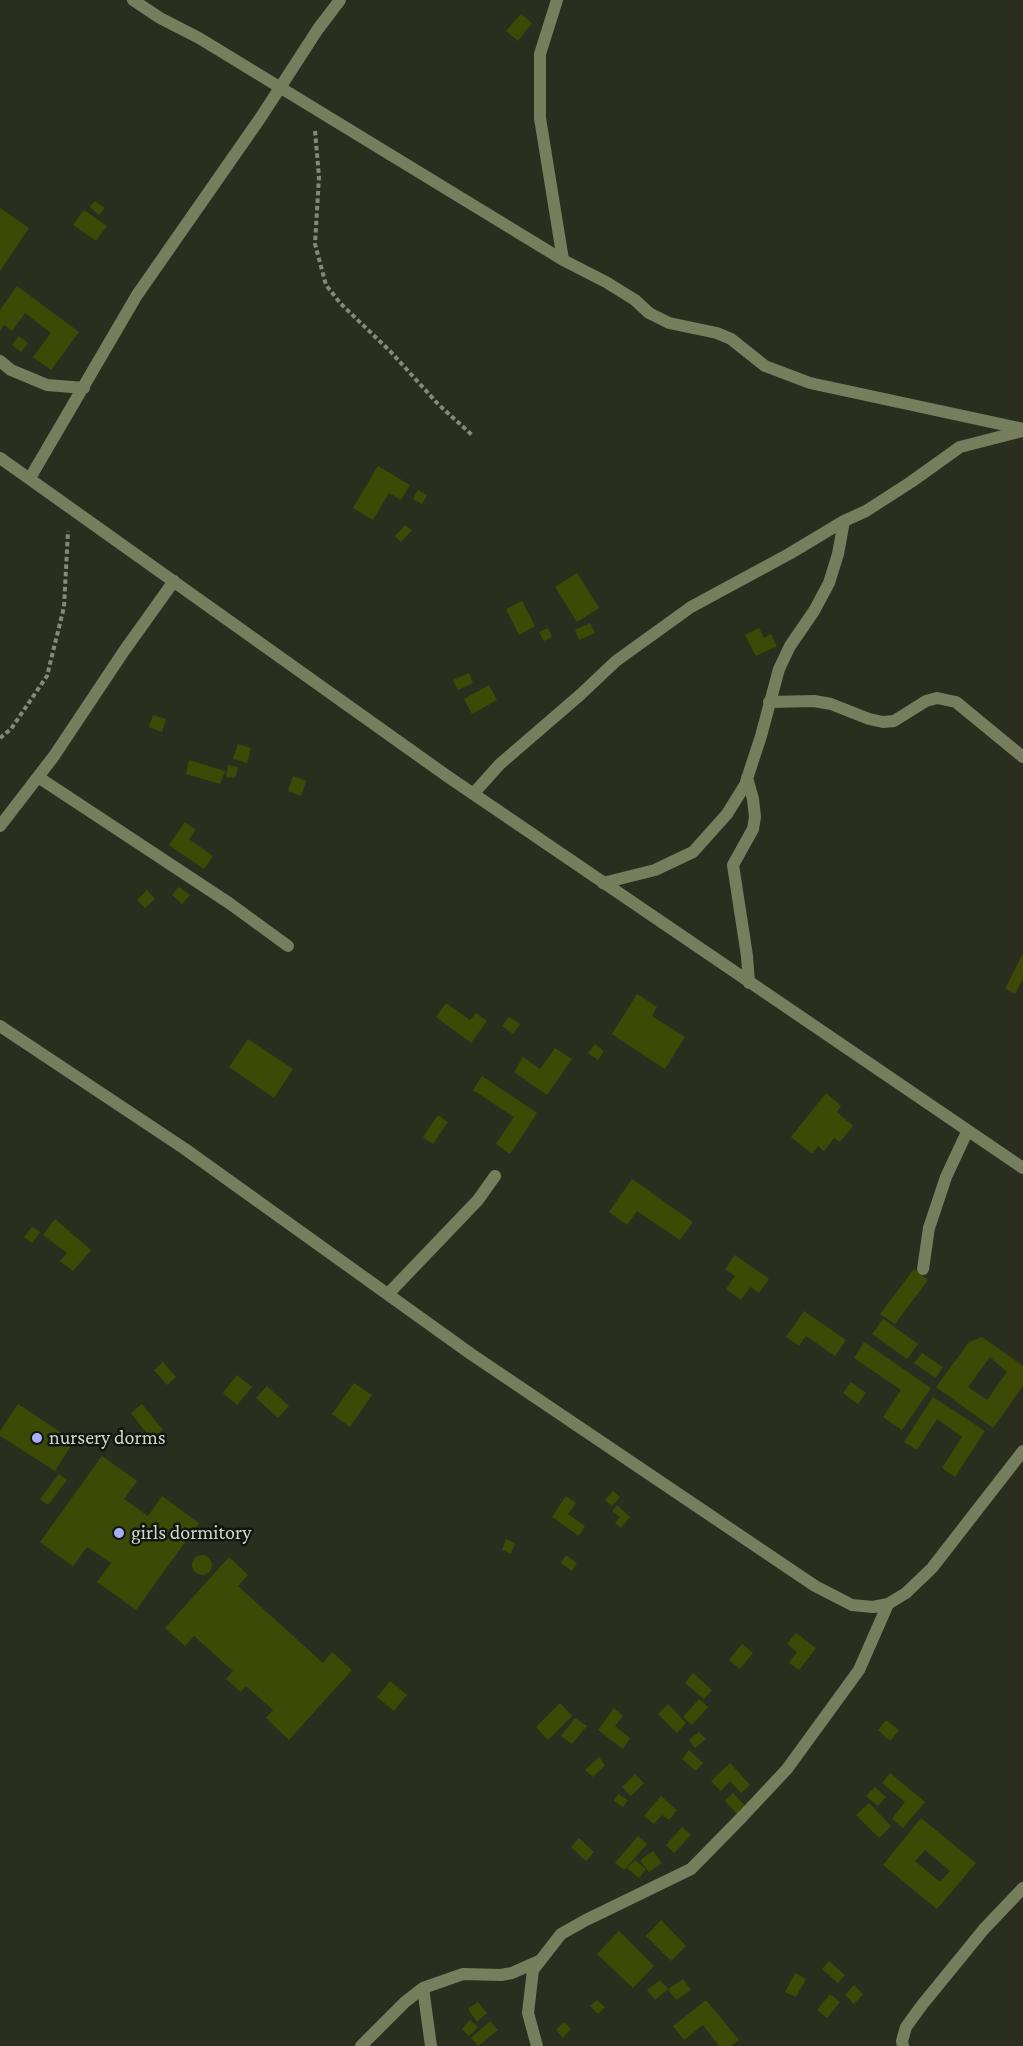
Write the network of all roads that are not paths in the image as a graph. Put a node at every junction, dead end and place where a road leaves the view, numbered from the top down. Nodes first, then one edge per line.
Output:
1 (133, 0) edge
2 (340, 0) edge
3 (557, 0) edge
4 (280, 87) junction
5 (563, 260) junction
6 (0, 361) edge
7 (84, 388) junction
8 (1023, 430) edge
9 (0, 458) edge
10 (30, 478) junction
11 (844, 521) junction
12 (174, 581) junction
13 (769, 702) junction
14 (1023, 757) edge
15 (38, 777) junction
16 (747, 778) junction
17 (473, 794) junction
18 (0, 826) edge
19 (603, 883) junction
20 (288, 946) dead end
21 (749, 983) junction
22 (0, 1026) edge
23 (967, 1132) junction
24 (1023, 1168) edge
25 (495, 1176) dead end
26 (923, 1269) dead end
27 (388, 1294) junction
28 (1023, 1451) edge
29 (888, 1604) junction
30 (1023, 1888) edge
31 (540, 1961) junction
32 (423, 1988) junction
33 (361, 2046) edge
34 (431, 2046) edge
35 (537, 2046) edge
36 (903, 2046) edge

1 - 4 street
2 - 4 street
3 - 5 street
4 - 5 street
4 - 7 street
5 - 8 street
6 - 7 street
7 - 10 street
8 - 11 street
9 - 10 street
10 - 12 street
11 - 13 street
11 - 17 street
12 - 15 street
12 - 17 street
13 - 14 street
13 - 16 street
15 - 18 street
15 - 20 street
16 - 19 street
16 - 21 street
17 - 19 street
19 - 21 street
21 - 23 street
22 - 27 street
23 - 24 street
23 - 26 street
25 - 27 street
27 - 29 street
28 - 29 street
29 - 31 street
30 - 36 street
31 - 32 street
31 - 35 street
32 - 33 street
32 - 34 street

